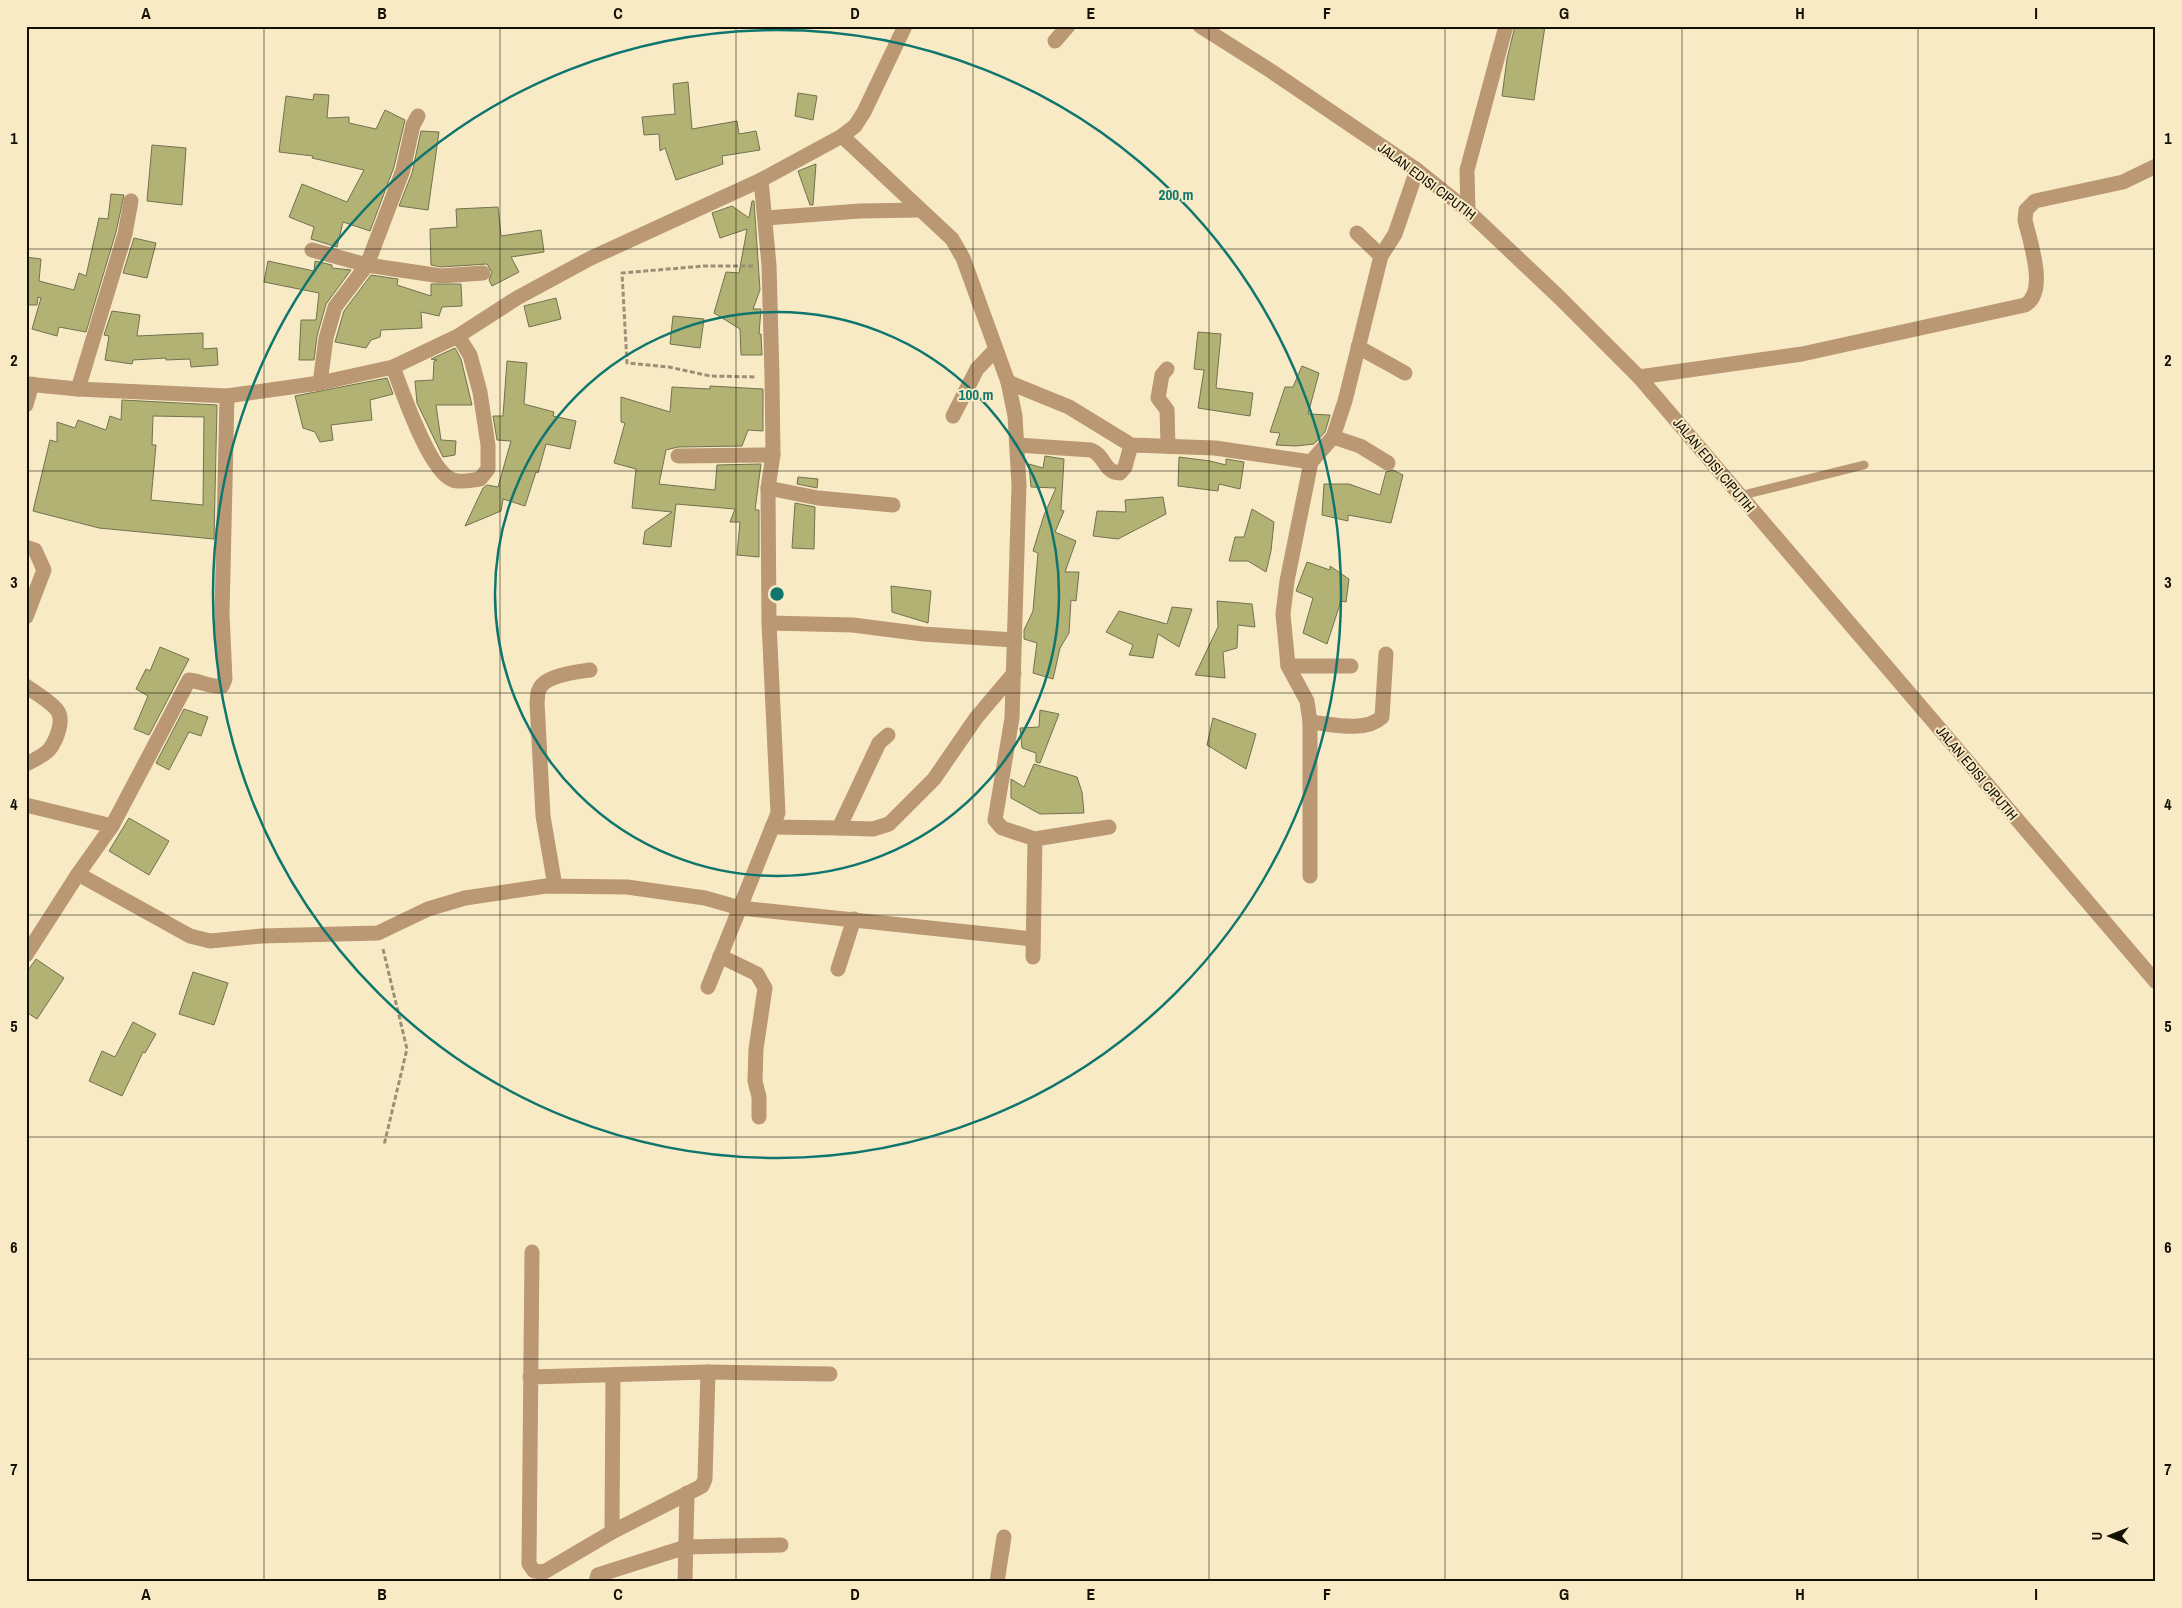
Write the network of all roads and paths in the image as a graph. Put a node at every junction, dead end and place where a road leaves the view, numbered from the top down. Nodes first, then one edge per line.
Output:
1 (904, 26) edge
2 (1068, 26) edge
3 (1200, 26) edge
4 (1506, 26) edge
5 (1055, 41) dead end
6 (418, 116) dead end
7 (842, 136) junction
8 (2156, 166) edge
9 (1417, 170) junction
10 (761, 180) junction
11 (132, 201) dead end
12 (920, 210) junction
13 (1468, 211) junction
14 (766, 218) junction
15 (1357, 233) dead end
16 (312, 250) dead end
17 (1381, 256) junction
18 (367, 265) junction
19 (769, 265) junction
20 (483, 273) dead end
21 (458, 336) junction
22 (1358, 347) junction
23 (996, 350) junction
24 (393, 367) junction
25 (1167, 369) dead end
26 (1405, 373) dead end
27 (772, 377) junction
28 (1639, 377) junction
29 (320, 382) junction
30 (1008, 382) junction
31 (29, 384) edge
32 (78, 389) junction
33 (227, 396) junction
34 (26, 405) edge
35 (953, 416) dead end
36 (1333, 437) junction
37 (1132, 445) junction
38 (1017, 446) junction
39 (1168, 446) junction
40 (773, 455) junction
41 (678, 456) dead end
42 (1311, 462) junction
43 (1388, 463) dead end
44 (1864, 465) dead end
45 (768, 488) junction
46 (1739, 496) junction
47 (893, 505) dead end
48 (26, 547) edge
49 (26, 617) edge
50 (769, 623) junction
51 (1014, 640) junction
52 (1386, 654) dead end
53 (1288, 666) junction
54 (1351, 666) dead end
55 (590, 670) dead end
56 (1014, 673) junction
57 (26, 686) edge
58 (1310, 722) junction
59 (888, 735) dead end
60 (26, 764) edge
61 (26, 805) edge
62 (112, 826) junction
63 (772, 827) junction
64 (1109, 827) dead end
65 (839, 828) junction
66 (1035, 839) junction
67 (78, 874) junction
68 (1310, 876) dead end
69 (555, 886) junction
70 (740, 908) junction
71 (854, 919) junction
72 (378, 933) junction
73 (1033, 939) junction
74 (26, 955) edge
75 (720, 956) junction
76 (1033, 957) dead end
77 (838, 970) dead end
78 (2156, 982) edge
79 (708, 987) dead end
80 (759, 1117) dead end
81 (384, 1145) dead end
82 (532, 1252) dead end
83 (708, 1372) junction
84 (830, 1374) dead end
85 (613, 1375) junction
86 (530, 1377) junction
87 (687, 1494) junction
88 (612, 1532) junction
89 (1004, 1537) dead end
90 (781, 1545) dead end
91 (686, 1547) junction
92 (596, 1582) edge
93 (685, 1582) edge
94 (997, 1582) edge

1 - 7 street
2 - 5 street
3 - 9 street, JALAN EDISI CIPUTIH
4 - 13 street
6 - 18 street
7 - 10 street
7 - 12 street
8 - 28 street
9 - 13 street, JALAN EDISI CIPUTIH
9 - 17 street
10 - 14 street
10 - 21 street
11 - 32 street
12 - 14 street
12 - 23 street
13 - 28 street, JALAN EDISI CIPUTIH
14 - 19 street
15 - 17 street
16 - 18 street
17 - 22 street
18 - 20 street
18 - 29 street
19 - 27 street
19 - 27 path
21 - 24 street
21 - 24 street
22 - 26 street
22 - 36 street
23 - 30 street
23 - 35 street
24 - 29 street
25 - 39 street
27 - 40 street
28 - 46 street, JALAN EDISI CIPUTIH
29 - 33 street
30 - 37 street
30 - 38 street
31 - 32 street
31 - 34 street
32 - 33 street
33 - 62 street
36 - 42 street
36 - 43 street
37 - 38 street
37 - 39 street
38 - 51 street
39 - 42 street
40 - 41 street
40 - 45 street
42 - 53 street
44 - 46 lane
45 - 47 street
45 - 50 street
46 - 78 street, JALAN EDISI CIPUTIH
48 - 49 street
50 - 51 street
50 - 63 street
51 - 56 street
52 - 58 street
53 - 54 street
53 - 58 street
55 - 69 street
56 - 65 street
56 - 66 street
57 - 60 street
58 - 68 street
59 - 65 street
61 - 62 street
62 - 67 street
63 - 65 street
63 - 70 street
64 - 66 street
66 - 73 street
67 - 72 street
67 - 74 street
69 - 70 street
69 - 72 street
70 - 71 street
70 - 75 street
71 - 73 street
71 - 77 street
72 - 81 path
73 - 76 street
75 - 79 street
75 - 80 street
82 - 86 street
83 - 84 street
83 - 85 street
83 - 87 street
85 - 86 street
85 - 88 street
86 - 88 street
87 - 88 street
87 - 91 street
89 - 94 street
90 - 91 street
91 - 92 street
91 - 93 street

